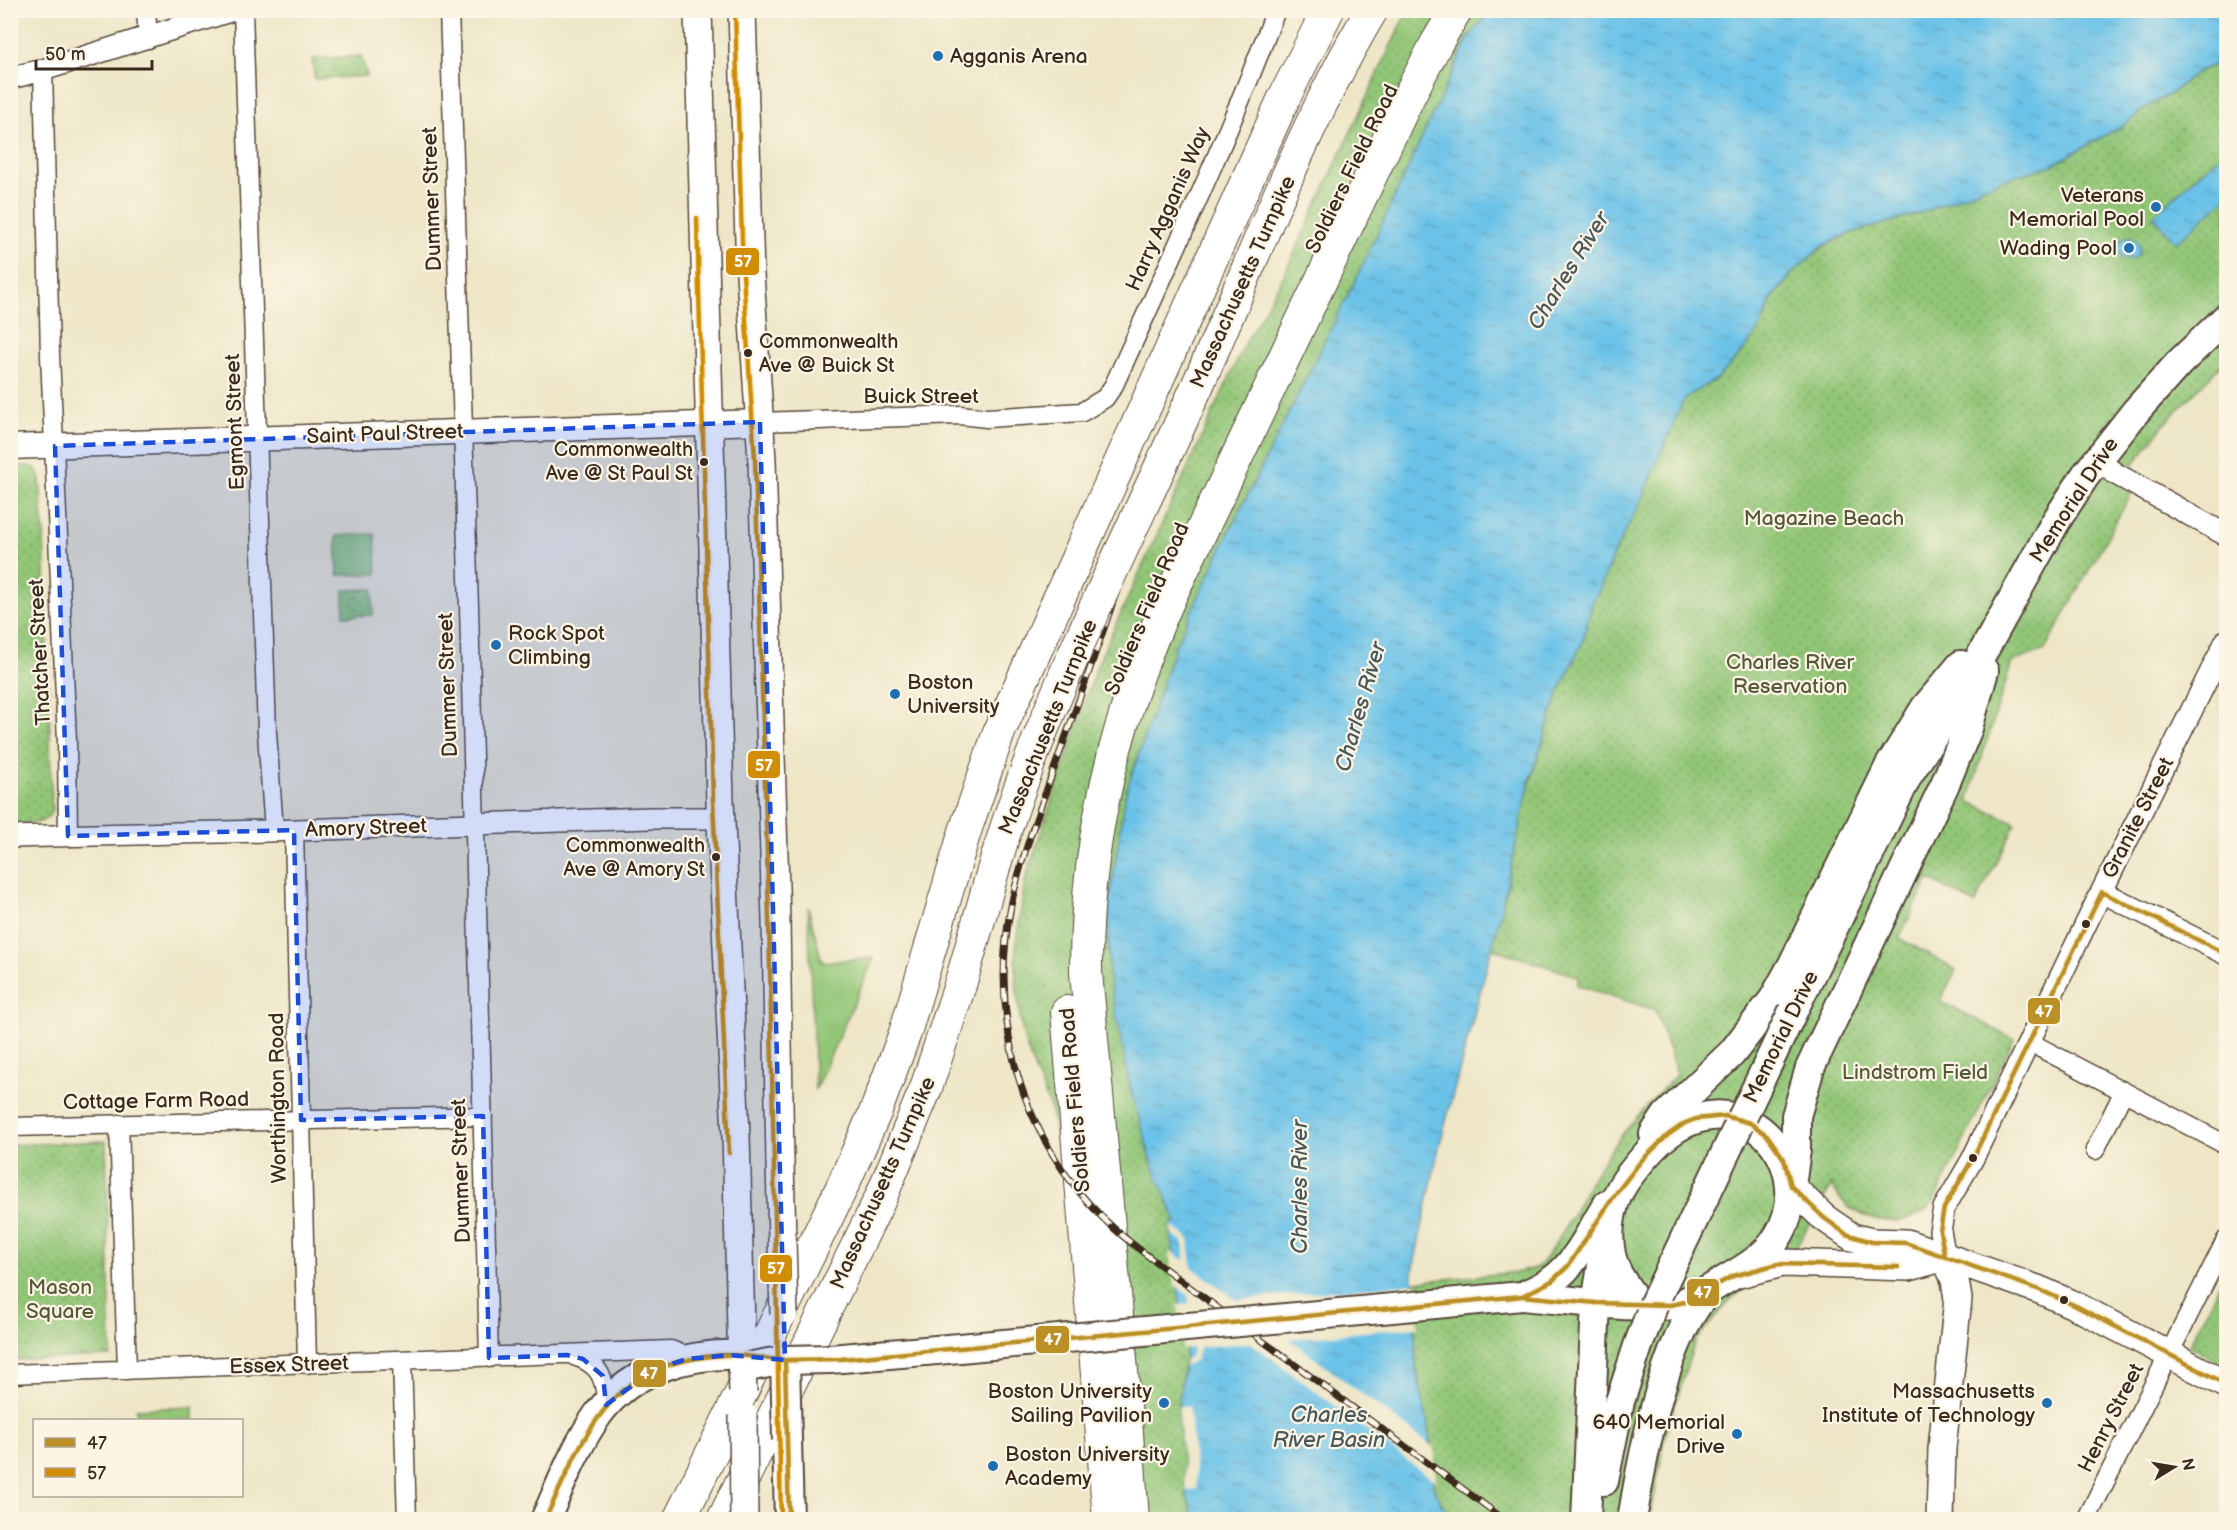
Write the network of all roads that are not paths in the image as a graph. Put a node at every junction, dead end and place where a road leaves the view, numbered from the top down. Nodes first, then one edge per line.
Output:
1 (146, 10) edge
2 (233, 10) edge
3 (243, 10) edge
4 (449, 10) edge
5 (698, 10) edge
6 (742, 10) edge
7 (1276, 10) edge
8 (1328, 10) edge
9 (1372, 10) edge
10 (1432, 10) edge
11 (1456, 10) edge
12 (148, 39) junction
13 (43, 70) junction
14 (10, 78) edge
15 (2226, 318) edge
16 (1082, 412) joint
17 (760, 422) junction
18 (711, 424) junction
19 (461, 432) junction
20 (258, 438) junction
21 (55, 446) junction
22 (10, 447) edge
23 (2097, 461) junction
24 (2226, 535) edge
25 (1997, 625) junction
26 (2226, 641) edge
27 (721, 818) junction
28 (475, 825) junction
29 (284, 831) junction
30 (68, 836) junction
31 (10, 837) edge
32 (2102, 892) junction
33 (2226, 954) edge
34 (2029, 1042) junction
35 (2123, 1093) junction
36 (483, 1116) junction
37 (301, 1120) junction
38 (119, 1124) junction
39 (10, 1127) edge
40 (2226, 1145) edge
41 (2095, 1150) dead end
42 (1641, 1161) junction
43 (1623, 1184) junction
44 (1791, 1186) junction
45 (1612, 1215) junction
46 (2226, 1240) edge
47 (1945, 1257) junction
48 (2220, 1268) edge
49 (1733, 1276) junction
50 (1706, 1291) junction
51 (1522, 1296) junction
52 (1596, 1303) junction
53 (1640, 1306) junction
54 (2169, 1354) junction
55 (567, 1355) junction
56 (489, 1358) junction
57 (402, 1360) junction
58 (785, 1360) junction
59 (742, 1362) junction
60 (307, 1364) junction
61 (687, 1369) junction
62 (127, 1370) junction
63 (10, 1374) edge
64 (2226, 1384) edge
65 (1629, 1403) junction
66 (606, 1405) junction
67 (1104, 1438) junction
68 (407, 1520) edge
69 (544, 1520) edge
70 (563, 1520) edge
71 (679, 1520) edge
72 (723, 1520) edge
73 (744, 1520) edge
74 (789, 1520) edge
75 (1087, 1520) edge
76 (1109, 1520) edge
77 (1133, 1520) edge
78 (1586, 1520) edge
79 (1599, 1520) edge
80 (1617, 1520) edge
81 (1632, 1520) edge
82 (1940, 1520) edge
83 (2086, 1520) edge

1 - 12 street
2 - 12 street
3 - 20 street, Egmont Street
4 - 19 street, Dummer Street
5 - 18 main road
6 - 17 main road
7 - 16 street, Harry Agganis Way
8 - 71 highway, Massachusetts Turnpike
9 - 72 highway, Massachusetts Turnpike, bridge
10 - 67 highway, Soldiers Field Road
11 - 77 highway, Soldiers Field Road
12 - 13 street
13 - 14 street
13 - 21 street, Thatcher Street
15 - 23 highway, Memorial Drive
16 - 17 street, Buick Street
17 - 18 main road, Saint Paul Street
17 - 58 main road, bridge
18 - 19 main road, Saint Paul Street
18 - 27 main road
19 - 20 main road, Saint Paul Street
19 - 28 street, Dummer Street
20 - 21 main road, Saint Paul Street
20 - 29 street, Egmont Street
21 - 22 main road, Saint Paul Street
21 - 30 street, Thatcher Street
23 - 24 street
23 - 25 highway, Memorial Drive
25 - 42 highway
25 - 44 highway
25 - 65 highway, Memorial Drive
26 - 32 street, Granite Street
27 - 28 street, Amory Street
27 - 59 main road
28 - 29 street, Amory Street
28 - 36 street, Dummer Street
29 - 30 street, Amory Street
29 - 37 street, Worthington Road
30 - 31 street, Amory Street
32 - 33 street
32 - 34 street, Granite Street
34 - 35 street
34 - 47 street, Granite Street
35 - 40 street
35 - 41 street
36 - 37 street, Cottage Farm Road
36 - 56 street, Dummer Street
37 - 38 street, Cottage Farm Road
37 - 60 street, Worthington Road
38 - 39 street, Cottage Farm Road
38 - 62 street
42 - 43 highway
42 - 44 highway
43 - 45 highway
43 - 51 highway
44 - 47 main road
44 - 49 highway
45 - 52 highway
45 - 53 highway
46 - 48 street, Henry Street
47 - 49 main road
47 - 54 main road
47 - 82 main road
48 - 54 street, Henry Street
49 - 50 highway
50 - 53 highway
50 - 81 highway
51 - 52 highway
51 - 58 highway, Essex Street, bridge
52 - 53 highway
52 - 78 highway
54 - 64 main road
54 - 83 street, Henry Street
55 - 56 street, Essex Street
55 - 61 street, Essex Street
55 - 66 street, Essex Street
56 - 57 street, Essex Street
57 - 60 street, Essex Street
57 - 68 street
58 - 59 highway, Essex Street, bridge
58 - 74 highway, bridge
59 - 61 highway, Essex Street
59 - 73 main road, bridge
60 - 62 street, Essex Street
61 - 66 highway
61 - 70 highway
62 - 63 street, Essex Street
65 - 79 highway, Memorial Drive
65 - 80 highway, Memorial Drive
66 - 69 highway
67 - 75 highway
67 - 76 highway, Soldiers Field Road

